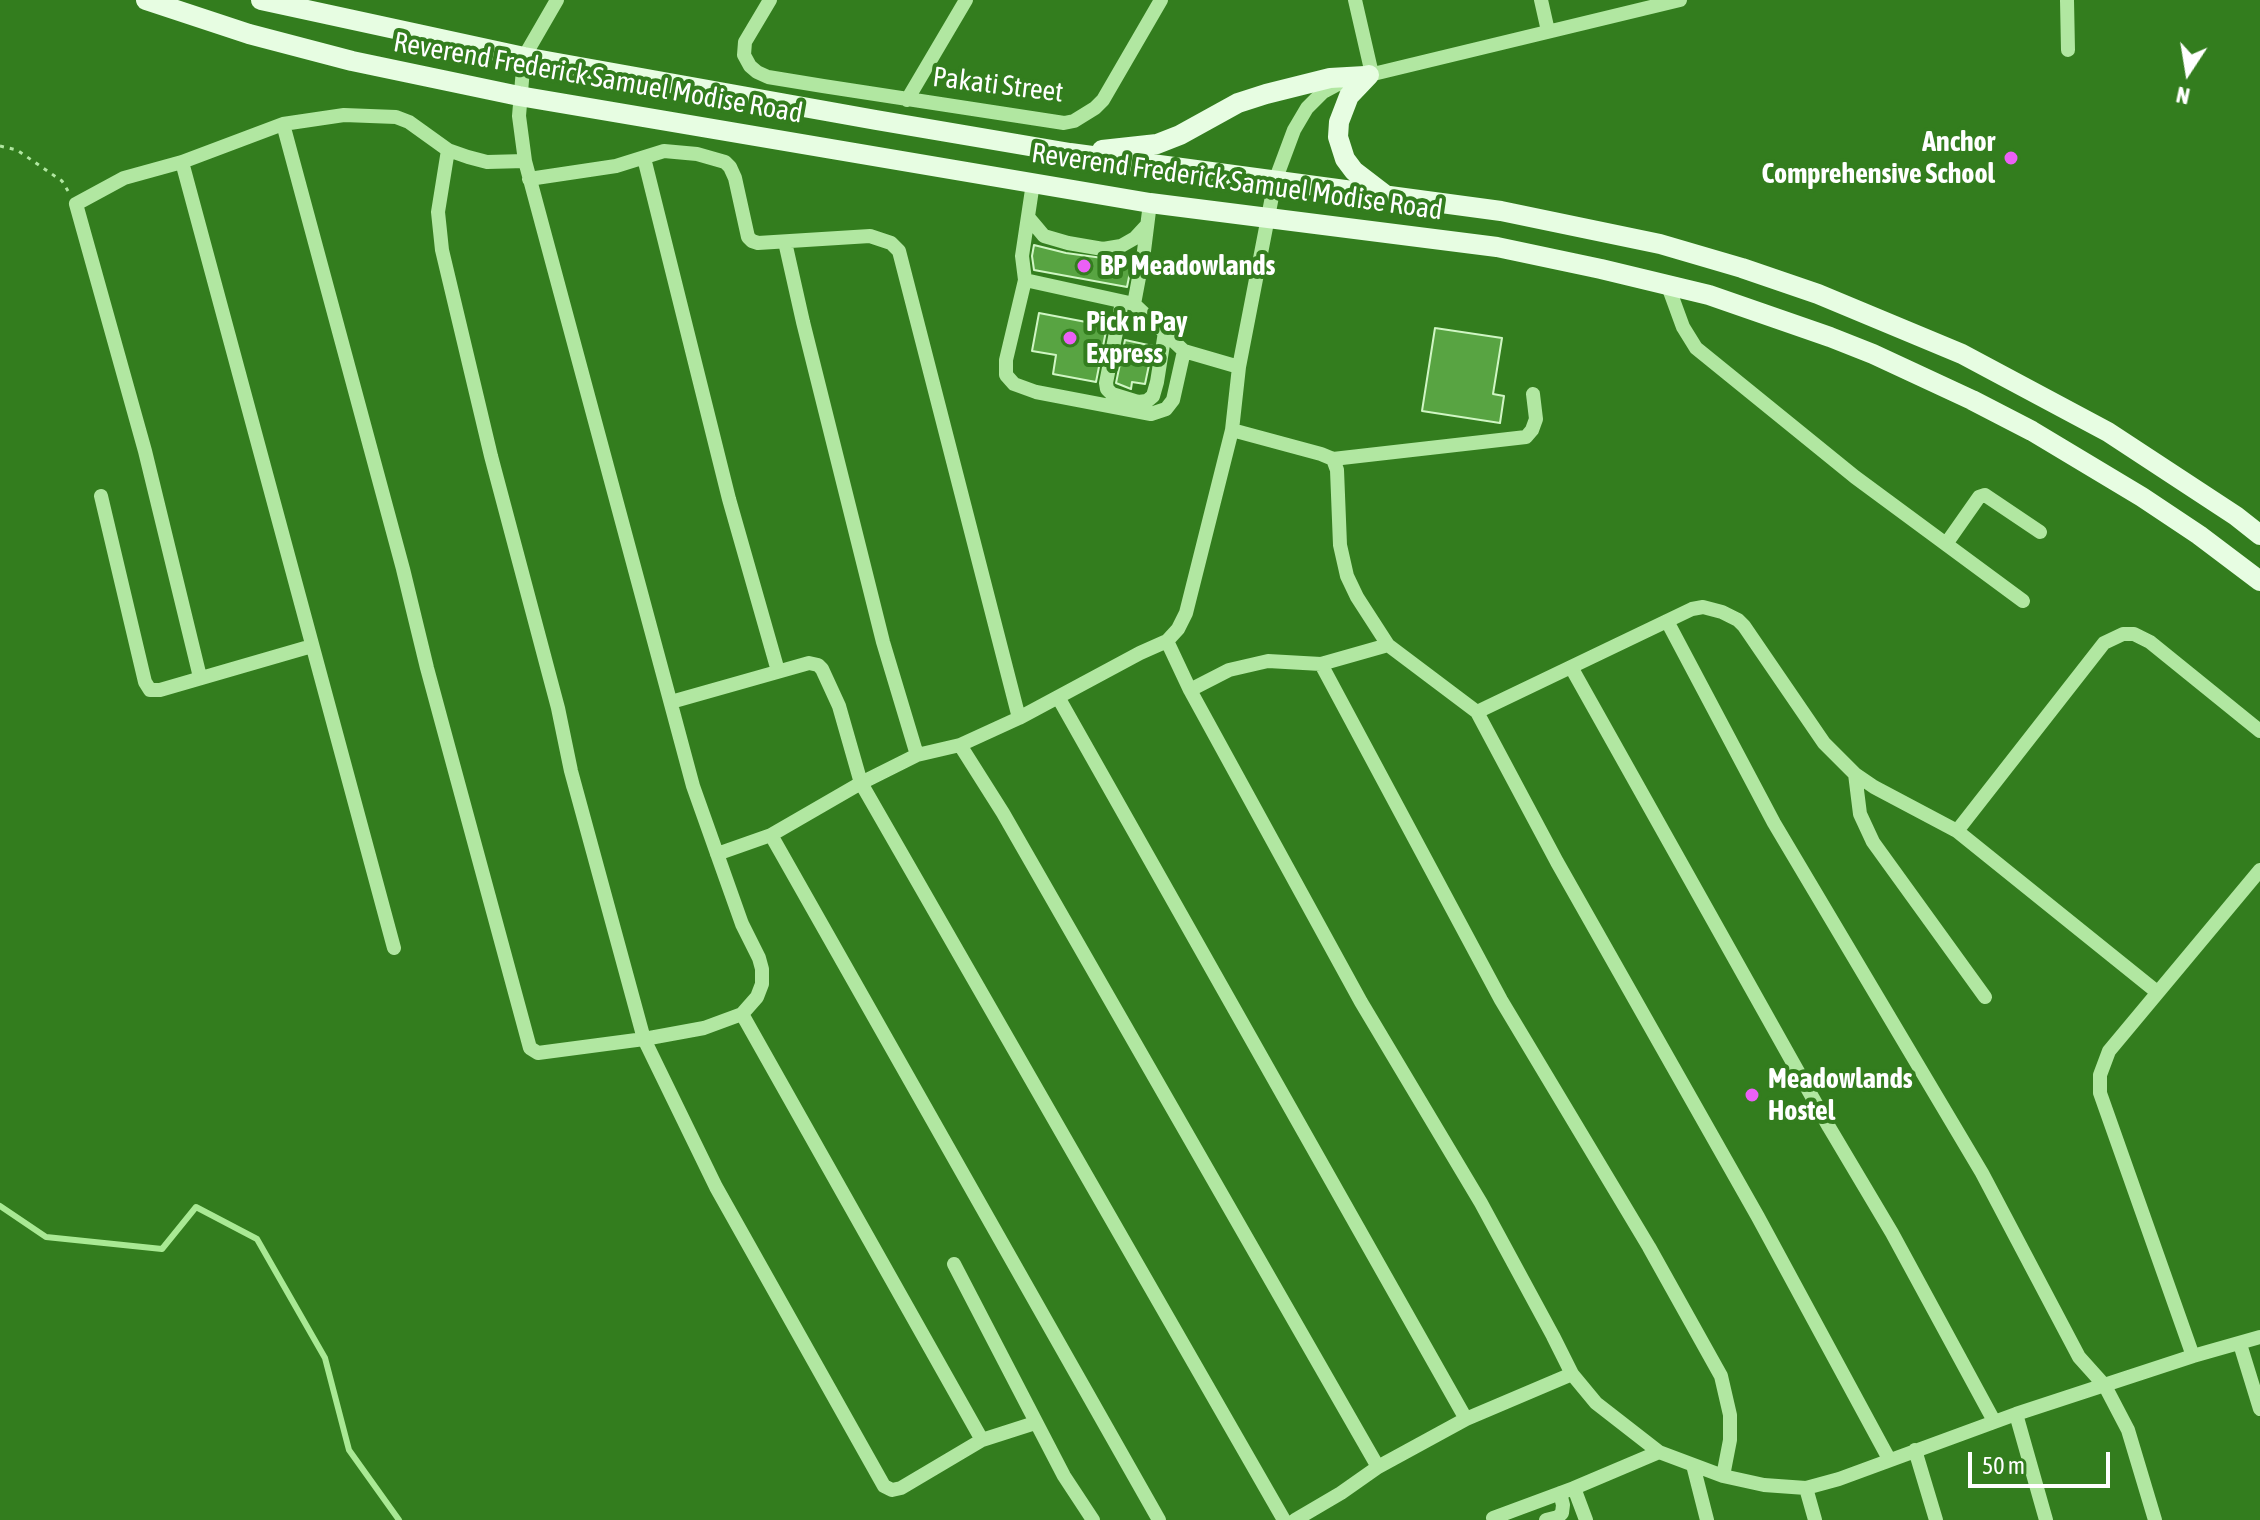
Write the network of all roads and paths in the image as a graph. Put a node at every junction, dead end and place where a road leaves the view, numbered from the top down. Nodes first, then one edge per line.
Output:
1 (146, 0) edge
2 (261, 0) edge
3 (557, 0) edge
4 (770, 0) edge
5 (966, 0) edge
6 (1161, 0) edge
7 (1355, 0) edge
8 (1541, 0) edge
9 (1680, 0) edge
10 (2067, 0) edge
11 (1548, 31) junction
12 (2068, 50) dead end
13 (524, 57) junction
14 (1369, 75) junction
15 (519, 96) junction
16 (907, 100) junction
17 (283, 124) junction
18 (0, 146) edge
19 (448, 150) junction
20 (1070, 153) junction
21 (644, 158) junction
22 (525, 161) junction
23 (182, 162) junction
24 (529, 179) junction
25 (1275, 181) junction
26 (1033, 183) junction
27 (1386, 195) junction
28 (1150, 203) junction
29 (76, 204) junction
30 (1028, 217) junction
31 (1266, 218) junction
32 (1147, 225) junction
33 (785, 242) junction
34 (1025, 280) junction
35 (1668, 286) junction
36 (1128, 303) junction
37 (1165, 332) junction
38 (1184, 351) junction
39 (1239, 367) junction
40 (1533, 394) dead end
41 (1232, 430) junction
42 (1333, 459) junction
43 (101, 496) dead end
44 (2040, 532) dead end
45 (2260, 535) edge
46 (1946, 544) junction
47 (2260, 581) edge
48 (2023, 601) dead end
49 (1667, 621) junction
50 (1167, 641) junction
51 (1388, 645) junction
52 (312, 646) junction
53 (1321, 664) junction
54 (1571, 667) junction
55 (778, 671) junction
56 (200, 677) junction
57 (1190, 690) junction
58 (1058, 697) junction
59 (671, 702) junction
60 (1477, 712) junction
61 (1019, 718) junction
62 (2260, 731) edge
63 (960, 745) junction
64 (917, 755) junction
65 (1855, 774) junction
66 (861, 783) junction
67 (1957, 831) junction
68 (771, 835) junction
69 (717, 854) junction
70 (2260, 870) edge
71 (394, 948) dead end
72 (2157, 992) junction
73 (1985, 997) dead end
74 (742, 1014) junction
75 (644, 1039) junction
76 (954, 1264) dead end
77 (2260, 1337) edge
78 (2240, 1344) junction
79 (2193, 1356) junction
80 (1572, 1374) junction
81 (2105, 1386) junction
82 (2260, 1409) edge
83 (2016, 1414) junction
84 (1466, 1419) junction
85 (1994, 1421) junction
86 (1035, 1423) junction
87 (982, 1440) junction
88 (1915, 1450) junction
89 (1659, 1452) junction
90 (1889, 1459) junction
91 (1693, 1465) junction
92 (1378, 1467) junction
93 (1723, 1476) junction
94 (1806, 1488) junction
95 (1567, 1490) junction
96 (1493, 1518) dead end
97 (1093, 1520) edge
98 (1159, 1520) edge
99 (1284, 1520) edge
100 (1295, 1520) edge
101 (1546, 1520) edge
102 (1586, 1520) edge
103 (1707, 1520) edge
104 (1815, 1520) edge
105 (1936, 1520) edge
106 (2046, 1520) edge
107 (2155, 1520) edge

1 - 15 main road, Reverend Frederick Samuel Modise Road
2 - 13 main road, Reverend Frederick Samuel Modise Road
3 - 13 street
4 - 16 street, Pakati Street
5 - 16 street
6 - 16 street, Pakati Street
7 - 14 street
8 - 11 street
9 - 11 street
10 - 12 street
11 - 14 street
13 - 15 street
13 - 20 main road, Reverend Frederick Samuel Modise Road
14 - 20 main road
14 - 25 street
14 - 27 main road
15 - 22 street
15 - 26 main road, Reverend Frederick Samuel Modise Road
17 - 19 street
17 - 23 street
17 - 75 street
18 - 29 path
19 - 22 street
19 - 75 street
20 - 25 main road, Reverend Frederick Samuel Modise Road
21 - 24 street
21 - 33 street
21 - 55 street
22 - 24 street
23 - 29 street
23 - 52 street
24 - 59 street
25 - 27 main road, Reverend Frederick Samuel Modise Road
25 - 31 street
26 - 28 main road, Reverend Frederick Samuel Modise Road
26 - 30 street
27 - 45 main road, Reverend Frederick Samuel Modise Road
28 - 31 main road, Reverend Frederick Samuel Modise Road
28 - 32 street
29 - 56 street
30 - 32 street
30 - 34 street
31 - 35 main road, Reverend Frederick Samuel Modise Road
31 - 39 street
32 - 36 street
33 - 61 street
33 - 64 street
34 - 36 street
34 - 38 street
35 - 46 street
35 - 47 main road, Reverend Frederick Samuel Modise Road
36 - 37 street
36 - 37 street
37 - 38 street
38 - 39 street
39 - 41 street
40 - 42 street
41 - 42 street
41 - 50 street
42 - 51 street
43 - 56 street
44 - 46 street
46 - 48 street
49 - 54 street
49 - 65 street
49 - 81 street
50 - 57 street
50 - 58 street
51 - 53 street
51 - 60 street
52 - 56 street
52 - 71 street
53 - 57 street
53 - 93 street
54 - 60 street
54 - 85 street
55 - 59 street
55 - 66 street
57 - 80 street
58 - 61 street
58 - 84 street
59 - 69 street
60 - 90 street
61 - 63 street
62 - 67 street
63 - 64 street
63 - 92 street
64 - 66 street
65 - 67 street
65 - 73 street
66 - 68 street
66 - 99 street
67 - 72 street
68 - 69 street
68 - 98 street
69 - 74 street
70 - 72 street
72 - 79 street
74 - 75 street
74 - 87 street
75 - 87 street
76 - 86 street
77 - 78 street
78 - 79 street
78 - 82 street
79 - 81 street
80 - 84 street
80 - 89 street
81 - 83 street
81 - 107 street
83 - 85 street
83 - 106 street
84 - 92 street
85 - 88 street
86 - 87 street
86 - 97 street
88 - 90 street
88 - 105 street
89 - 91 street
89 - 95 street
90 - 94 street
91 - 93 street
91 - 103 street
92 - 100 street
93 - 94 street
94 - 104 street
95 - 96 street
95 - 101 street
95 - 102 street

